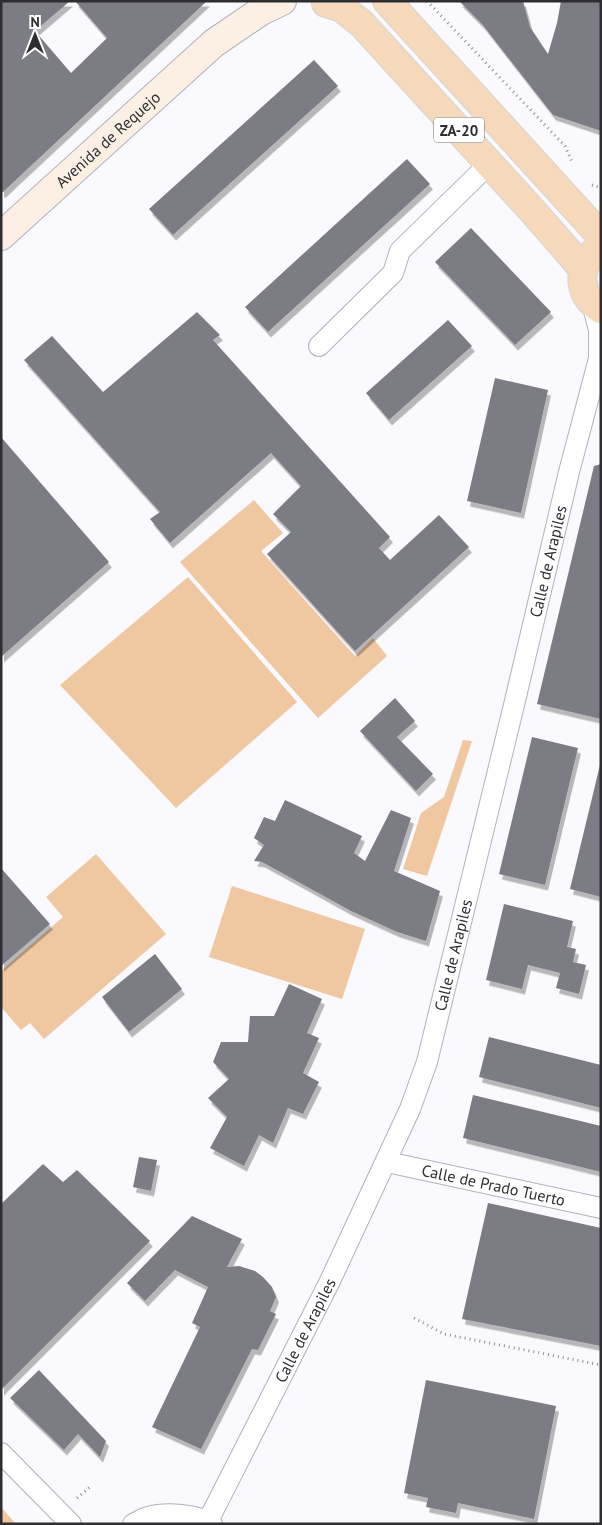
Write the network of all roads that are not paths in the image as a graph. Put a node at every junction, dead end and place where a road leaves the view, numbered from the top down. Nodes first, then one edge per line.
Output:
1 (241, 1) edge
2 (282, 1) edge
3 (387, 1) edge
4 (320, 2) edge
5 (214, 43) junction
6 (489, 164) junction
7 (574, 207) junction
8 (601, 212) edge
9 (1, 236) edge
10 (601, 236) edge
11 (601, 248) edge
12 (582, 270) junction
13 (596, 306) edge
14 (319, 346) dead end
15 (600, 353) edge
16 (386, 1162) junction
17 (601, 1208) edge
18 (1, 1452) edge
19 (210, 1522) edge
20 (71, 1524) edge
21 (133, 1524) edge

1 - 5 main road, Avenida de Requejo
2 - 5 main road, Avenida de Requejo
3 - 7 highway, ZA-20
4 - 6 highway, ZA-20
5 - 9 main road, Avenida de Requejo
6 - 12 highway, ZA-20
6 - 14 street
7 - 8 street
7 - 10 highway, ZA-20
11 - 12 highway
12 - 13 highway, ZA-20
13 - 15 street, Calle de Arapiles
15 - 16 street, Calle de Arapiles
16 - 17 street, Calle de Prado Tuerto
16 - 19 street, Calle de Arapiles
18 - 20 street
19 - 21 street

